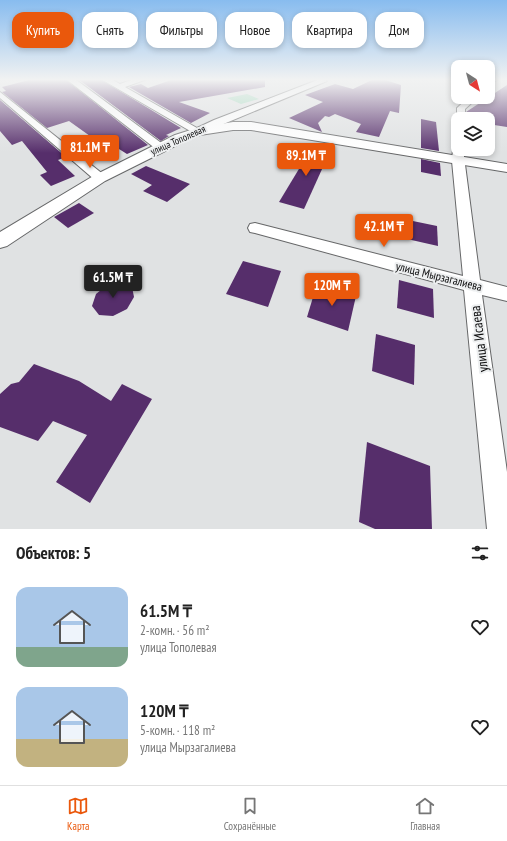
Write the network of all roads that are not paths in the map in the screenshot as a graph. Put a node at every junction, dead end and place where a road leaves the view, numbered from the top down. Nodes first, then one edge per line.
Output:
1 (12, 104) edge
2 (103, 104) edge
3 (149, 104) edge
4 (264, 104) edge
5 (466, 104) edge
6 (461, 112) edge
7 (197, 132) junction
8 (160, 147) junction
9 (451, 154) edge
10 (458, 156) edge
11 (462, 156) edge
12 (507, 168) edge
13 (100, 178) junction
14 (255, 228) dead end
15 (0, 241) edge
16 (472, 285) junction
17 (507, 294) edge
18 (501, 529) edge

1 - 13 street
2 - 8 street
3 - 7 street
4 - 7 street, улица Тополевая
5 - 6 street
7 - 8 street, улица Тополевая
7 - 9 street
8 - 13 street, улица Тополевая
10 - 16 street, улица Исаева
11 - 12 street
13 - 15 street, улица Тополевая
14 - 16 street, улица Мырзагалиева
16 - 17 street, улица Мырзагалиева
16 - 18 street, улица Исаева

